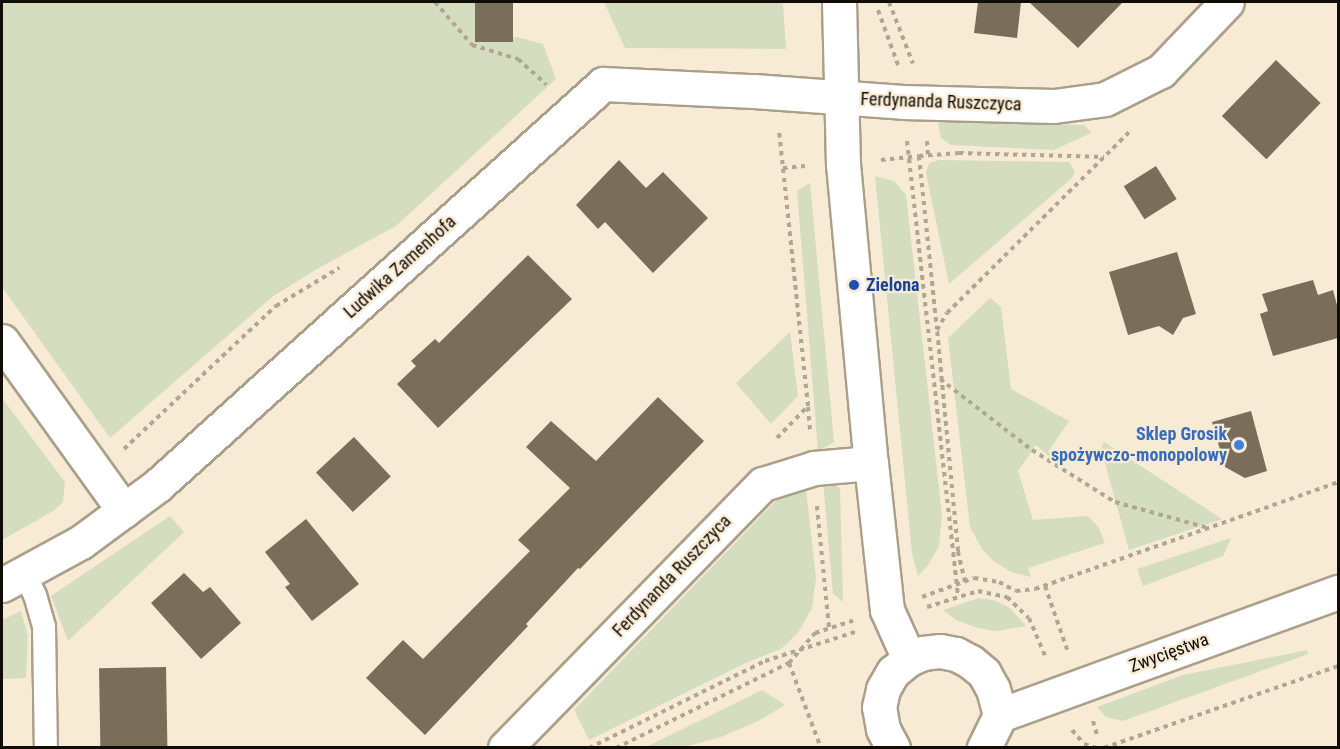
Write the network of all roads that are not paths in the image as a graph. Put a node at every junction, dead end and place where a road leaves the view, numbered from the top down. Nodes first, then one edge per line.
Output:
1 (839, 2) edge
2 (1227, 2) edge
3 (841, 98) junction
4 (2, 341) edge
5 (871, 463) junction
6 (124, 511) junction
7 (13, 580) edge
8 (1338, 592) edge
9 (909, 659) junction
10 (1000, 715) junction
11 (46, 747) edge
12 (505, 747) edge
13 (892, 747) edge
14 (984, 747) edge

1 - 3 street
2 - 3 street, Ferdynanda Ruszczyca
3 - 5 street, Ferdynanda Ruszczyca
3 - 6 street, Ludwika Zamenhofa
4 - 6 street
5 - 9 street, Ferdynanda Ruszczyca
5 - 12 street, Ferdynanda Ruszczyca
6 - 7 street, Ludwika Zamenhofa
7 - 11 lane
8 - 10 street, Zwycięstwa
9 - 10 street
9 - 13 street
10 - 14 street

